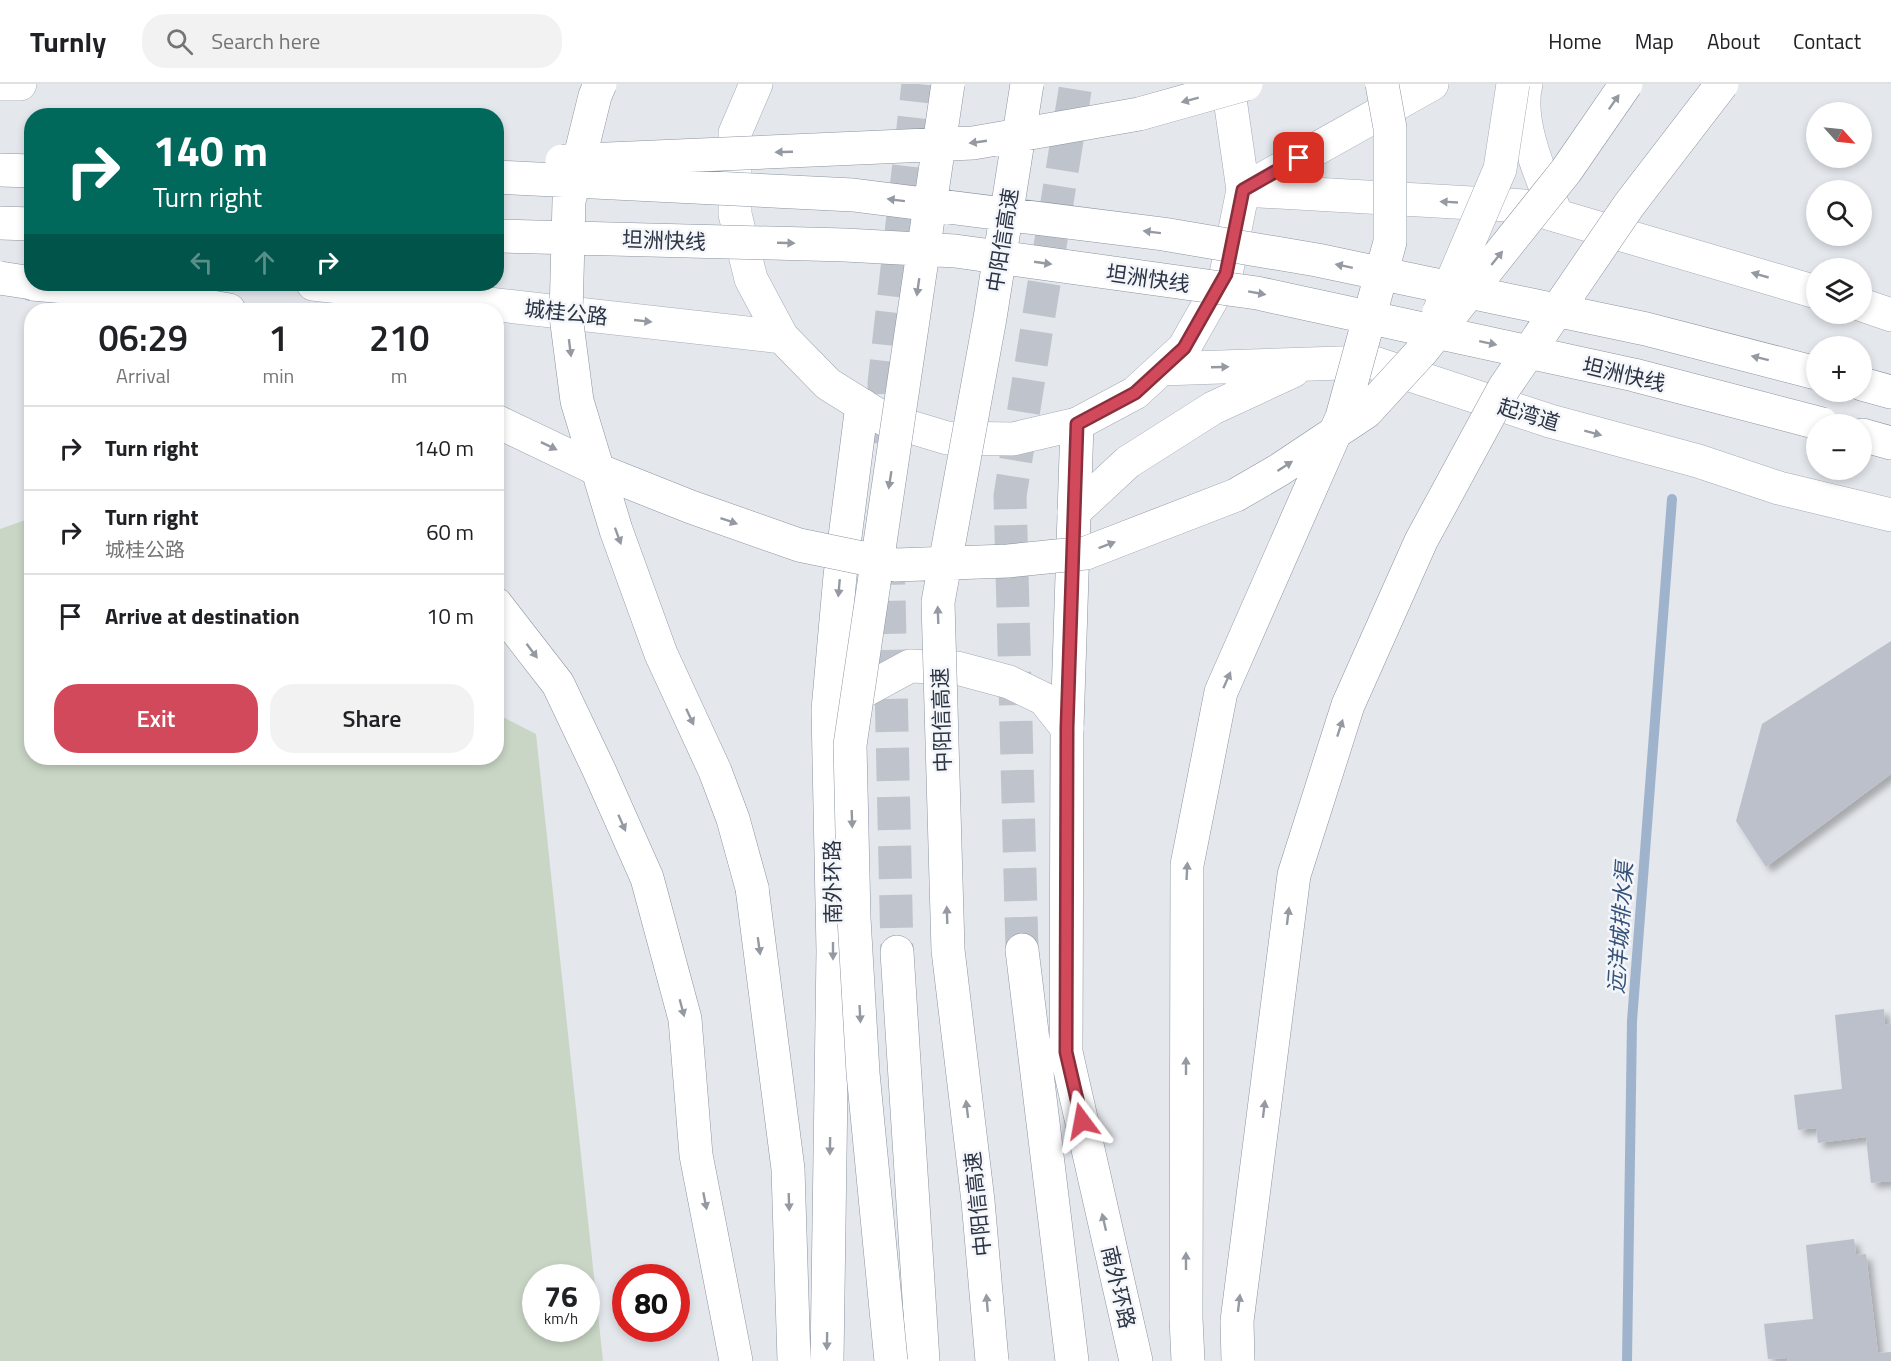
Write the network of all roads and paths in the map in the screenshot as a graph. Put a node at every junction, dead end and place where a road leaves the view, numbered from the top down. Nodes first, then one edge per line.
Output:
1 (0, 84) edge
2 (20, 84) edge
3 (600, 84) edge
4 (756, 84) edge
5 (948, 84) edge
6 (1027, 84) edge
7 (1219, 84) edge
8 (1246, 84) edge
9 (1383, 84) edge
10 (1432, 84) edge
11 (1513, 84) edge
12 (1526, 84) edge
13 (1626, 84) edge
14 (1722, 84) edge
15 (504, 164) edge
16 (0, 170) edge
17 (24, 171) edge
18 (504, 177) edge
19 (1243, 190) junction
20 (1557, 216) junction
21 (0, 223) edge
22 (24, 224) edge
23 (504, 236) edge
24 (0, 278) edge
25 (24, 281) edge
26 (1806, 289) edge
27 (53, 291) edge
28 (113, 291) edge
29 (375, 291) edge
30 (79, 303) edge
31 (189, 303) edge
32 (481, 303) edge
33 (504, 306) edge
34 (1872, 308) edge
35 (1891, 315) edge
36 (782, 337) junction
37 (1423, 350) junction
38 (1306, 364) junction
39 (1162, 369) junction
40 (1806, 370) edge
41 (1872, 387) edge
42 (1891, 392) edge
43 (862, 405) junction
44 (1806, 420) edge
45 (1077, 424) junction
46 (504, 425) edge
47 (1872, 438) edge
48 (1891, 443) edge
49 (1074, 512) junction
50 (1891, 515) edge
51 (504, 614) edge
52 (828, 710) junction
53 (1067, 728) junction
54 (1022, 950) tunnel mouth
55 (897, 952) tunnel mouth
56 (736, 1361) edge
57 (794, 1361) edge
58 (827, 1361) edge
59 (891, 1361) edge
60 (923, 1361) edge
61 (992, 1361) edge
62 (1072, 1361) edge
63 (1136, 1361) edge
64 (1188, 1361) edge
65 (1238, 1361) edge

1 - 2 main road
3 -> 57 main road, bridge
4 - 36 main road
5 -> 59 main road, bridge
61 -> 6 main road, 中阳信高速, bridge
7 - 19 main road
8 -> 15 main road, bridge
64 -> 9 main road, bridge
10 - 19 main road
11 - 37 main road, bridge
12 - 20 main road
37 -> 13 main road, bridge
65 -> 14 main road, bridge
16 - 17 main road
40 -> 18 main road, bridge
20 -> 19 main road
19 - 39 main road
26 -> 20 main road
21 - 22 main road
23 -> 44 main road, 坦洲快线, bridge
24 - 25 main road, bridge
27 - 30 main road
28 - 31 main road
29 -> 32 main road, 城桂公路
33 -> 36 main road, 城桂公路
34 - 35 main road
36 - 43 main road
46 -> 37 main road, bridge
39 -> 38 main road, 起湾道
38 - 49 main road
38 -> 50 main road, 起湾道
39 - 45 main road
41 - 42 main road
43 - 45 main road
43 -> 52 main road, 南外环路
45 - 49 main road, 南外环路
47 - 48 main road
49 - 53 main road, 南外环路
51 -> 56 main road
52 - 53 main road
52 -> 58 main road, 南外环路
63 -> 53 main road, 南外环路
54 - 62 main road
55 - 60 main road

